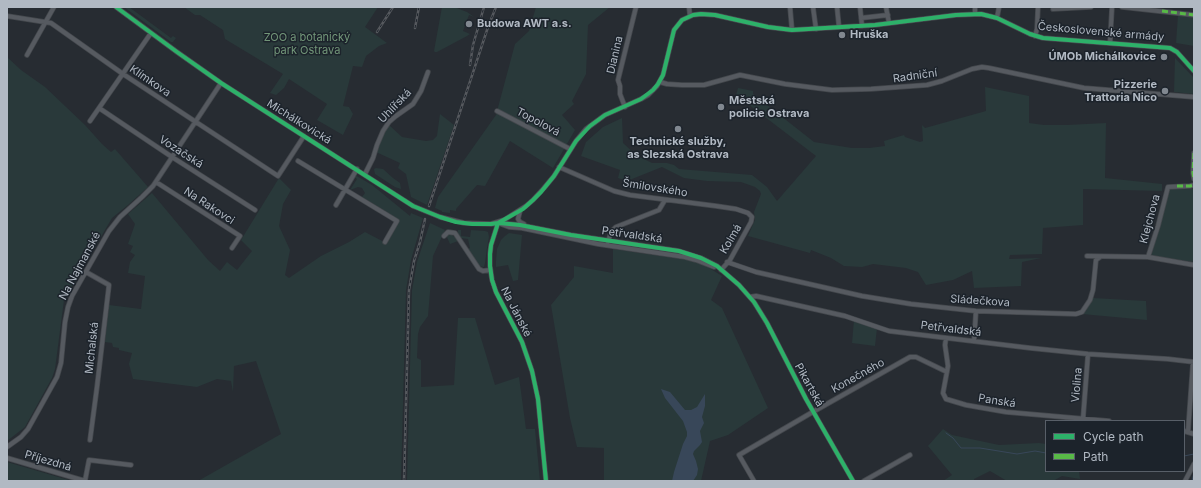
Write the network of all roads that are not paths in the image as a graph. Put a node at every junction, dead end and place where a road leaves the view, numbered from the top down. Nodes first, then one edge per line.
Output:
1 (54, 7) edge
2 (116, 7) edge
3 (636, 7) edge
4 (689, 7) edge
5 (790, 7) edge
6 (813, 7) edge
7 (837, 7) edge
8 (860, 7) edge
9 (886, 7) edge
10 (975, 7) edge
11 (999, 7) edge
12 (1038, 7) edge
13 (1091, 7) edge
14 (1112, 7) edge
15 (1122, 7) edge
16 (1053, 9) dead end
17 (975, 14) junction
18 (888, 15) junction
19 (1194, 15) edge
20 (7, 16) edge
21 (690, 16) junction
22 (861, 18) junction
23 (997, 18) junction
24 (45, 22) junction
25 (889, 23) junction
26 (862, 26) junction
27 (839, 27) junction
28 (816, 29) junction
29 (792, 30) junction
30 (151, 33) junction
31 (1035, 36) junction
32 (1110, 43) junction
33 (27, 55) dead end
34 (1194, 71) edge
35 (428, 72) dead end
36 (123, 74) junction
37 (221, 82) junction
38 (660, 82) junction
39 (1194, 97) edge
40 (624, 107) junction
41 (99, 108) junction
42 (497, 111) dead end
43 (90, 121) dead end
44 (195, 122) junction
45 (304, 136) junction
46 (570, 149) junction
47 (1194, 153) edge
48 (172, 157) junction
49 (298, 161) dead end
50 (559, 167) junction
51 (357, 169) junction
52 (365, 174) junction
53 (1194, 179) edge
54 (156, 182) junction
55 (1194, 185) edge
56 (346, 189) junction
57 (665, 200) junction
58 (336, 205) dead end
59 (255, 210) dead end
60 (520, 211) junction
61 (751, 215) joint
62 (498, 223) junction
63 (532, 227) junction
64 (444, 236) dead end
65 (385, 242) dead end
66 (608, 243) junction
67 (232, 248) dead end
68 (1087, 256) dead end
69 (1100, 257) junction
70 (1148, 257) junction
71 (727, 262) junction
72 (1194, 265) edge
73 (490, 270) junction
74 (721, 270) junction
75 (86, 272) junction
76 (750, 297) junction
77 (976, 311) junction
78 (946, 338) junction
79 (974, 341) junction
80 (1088, 354) junction
81 (1193, 362) edge
82 (947, 372) junction
83 (813, 411) junction
84 (1083, 419) junction
85 (1096, 420) edge
86 (1186, 432) edge
87 (1194, 434) edge
88 (90, 440) dead end
89 (7, 447) edge
90 (910, 455) dead end
91 (7, 458) edge
92 (1194, 464) edge
93 (131, 465) dead end
94 (85, 481) edge
95 (546, 481) edge
96 (754, 481) edge
97 (853, 481) edge
98 (864, 481) edge
99 (1185, 481) edge

1 - 24 street
2 - 30 street, Michálkovická
3 - 40 street, Dianina
4 - 21 street
5 - 29 street
6 - 28 street
7 - 27 street
8 - 22 street
9 - 18 street
10 - 17 street
11 - 23 street
12 - 31 street
13 - 16 street
14 - 32 street
15 - 19 street
17 - 23 street, Československé armády
17 - 25 street, Československé armády
18 - 22 street
18 - 25 street
20 - 24 street, Klímkova
21 - 29 street, Československé armády
21 - 38 street
22 - 26 street
23 - 31 street, Československé armády
24 - 33 street
24 - 36 street, Klímkova
25 - 26 street, Československé armády
26 - 27 street, Československé armády
27 - 28 street, Československé armády
28 - 29 street, Československé armády
30 - 36 street
30 - 37 street, Michálkovická
31 - 32 street, Československé armády
32 - 34 street, Československé armády
35 - 52 street, Uhlířská
36 - 41 street
36 - 44 street, Klímkova
37 - 44 street
37 - 45 street, Michálkovická
38 - 39 street, Radniční
38 - 40 street
40 - 46 street
41 - 43 street
41 - 48 street, Vozačská
42 - 46 street, Topolová
44 - 45 street, Klímkova
44 - 48 street
45 - 51 street, Michálkovická
46 - 50 street
47 - 53 street
48 - 54 street
48 - 59 street, Vozačská
49 - 56 street
50 - 57 street, Šmilovského
50 - 60 street
51 - 52 street, Michálkovická
51 - 56 street
52 - 62 street, Michálkovická, bridge
54 - 67 street, Na Rakovci
54 - 75 street, Na Najmanské
55 - 70 street, Klejchova
56 - 58 street
56 - 65 street
57 - 61 street, Šmilovského
57 - 66 street
60 - 62 street
60 - 63 street
61 - 71 street, Kolmá
62 - 63 street, Petřvaldská
62 - 66 street, Petřvaldská
62 - 73 street, Na Jánské
63 - 66 street, Petřvaldská
64 - 73 street
66 - 74 street, Petřvaldská
68 - 69 street
69 - 70 street
69 - 77 street, Sládečkova
70 - 72 street
71 - 74 street, Kolmá
71 - 77 street, Sládečkova
73 - 95 street, Na Jánské
74 - 76 street, Petřvaldská
75 - 88 street, Michalská
75 - 89 street, Na Najmanské
76 - 78 street, Petřvaldská
76 - 83 street, Pikartská
77 - 79 street
78 - 79 street, Petřvaldská
78 - 82 street, Panská
79 - 80 street, Petřvaldská
80 - 81 street, Petřvaldská
80 - 84 street, Violina
81 - 86 street
82 - 83 street, Konečného
82 - 84 street, Panská
83 - 96 street, Konečného
83 - 97 street, Pikartská
84 - 85 street, Panská
86 - 87 street
90 - 98 street
91 - 94 street, Příjezdná
92 - 99 street
93 - 94 street

